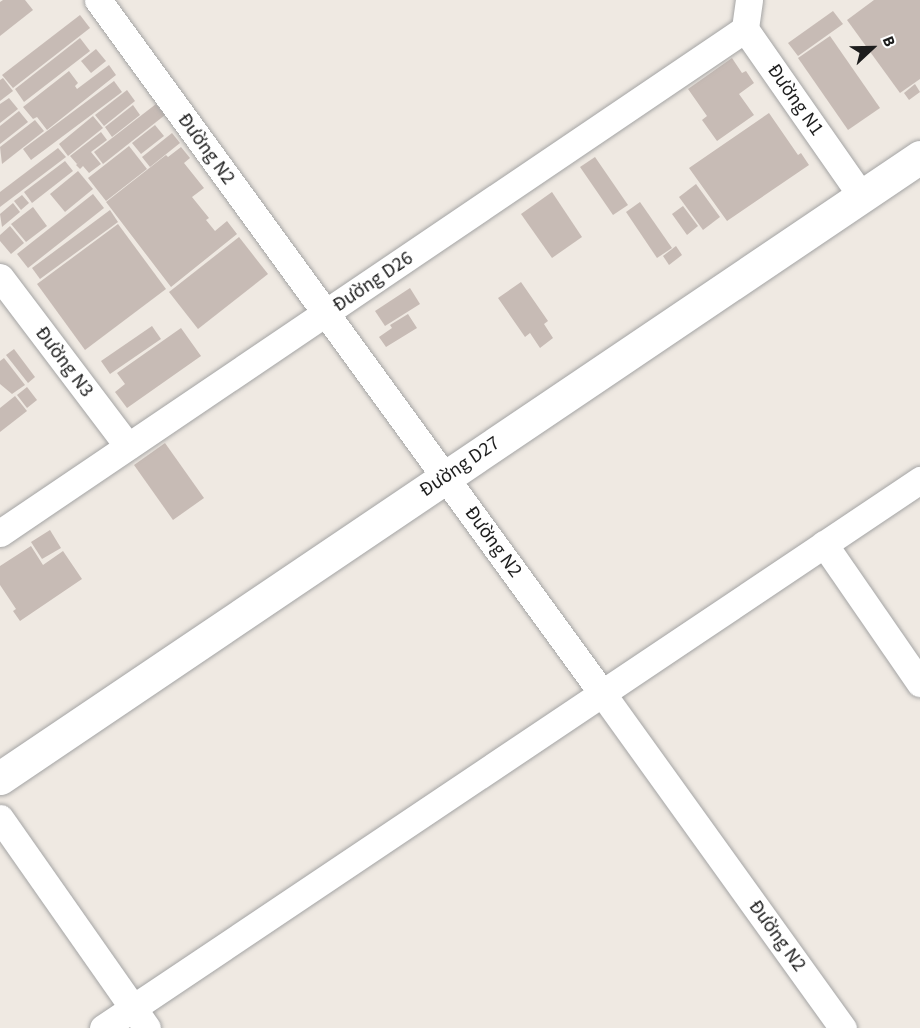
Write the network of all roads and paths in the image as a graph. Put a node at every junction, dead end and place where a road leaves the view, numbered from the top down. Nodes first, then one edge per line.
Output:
1 (98, 0) edge
2 (749, 0) edge
3 (745, 29) junction
4 (920, 156) edge
5 (861, 195) junction
6 (0, 277) edge
7 (326, 313) junction
8 (128, 447) junction
9 (445, 477) junction
10 (920, 480) edge
11 (0, 533) edge
12 (824, 544) junction
13 (920, 683) edge
14 (602, 693) junction
15 (0, 778) edge
16 (0, 818) edge
17 (140, 1018) edge
18 (103, 1028) edge
19 (843, 1028) edge

1 - 7 street, Đường N2
2 - 3 street
3 - 5 street, Đường N1
3 - 7 street, Đường D26
4 - 5 street, Đường D27
5 - 9 street, Đường D27
6 - 8 street, Đường N3
7 - 8 street, Đường D26
7 - 9 street, Đường N2
8 - 11 street, Đường D26
9 - 14 street, Đường N2
9 - 15 street, Đường D27
10 - 12 street
12 - 13 street
12 - 14 street
14 - 17 street
14 - 19 street, Đường N2
16 - 17 street
17 - 18 street

